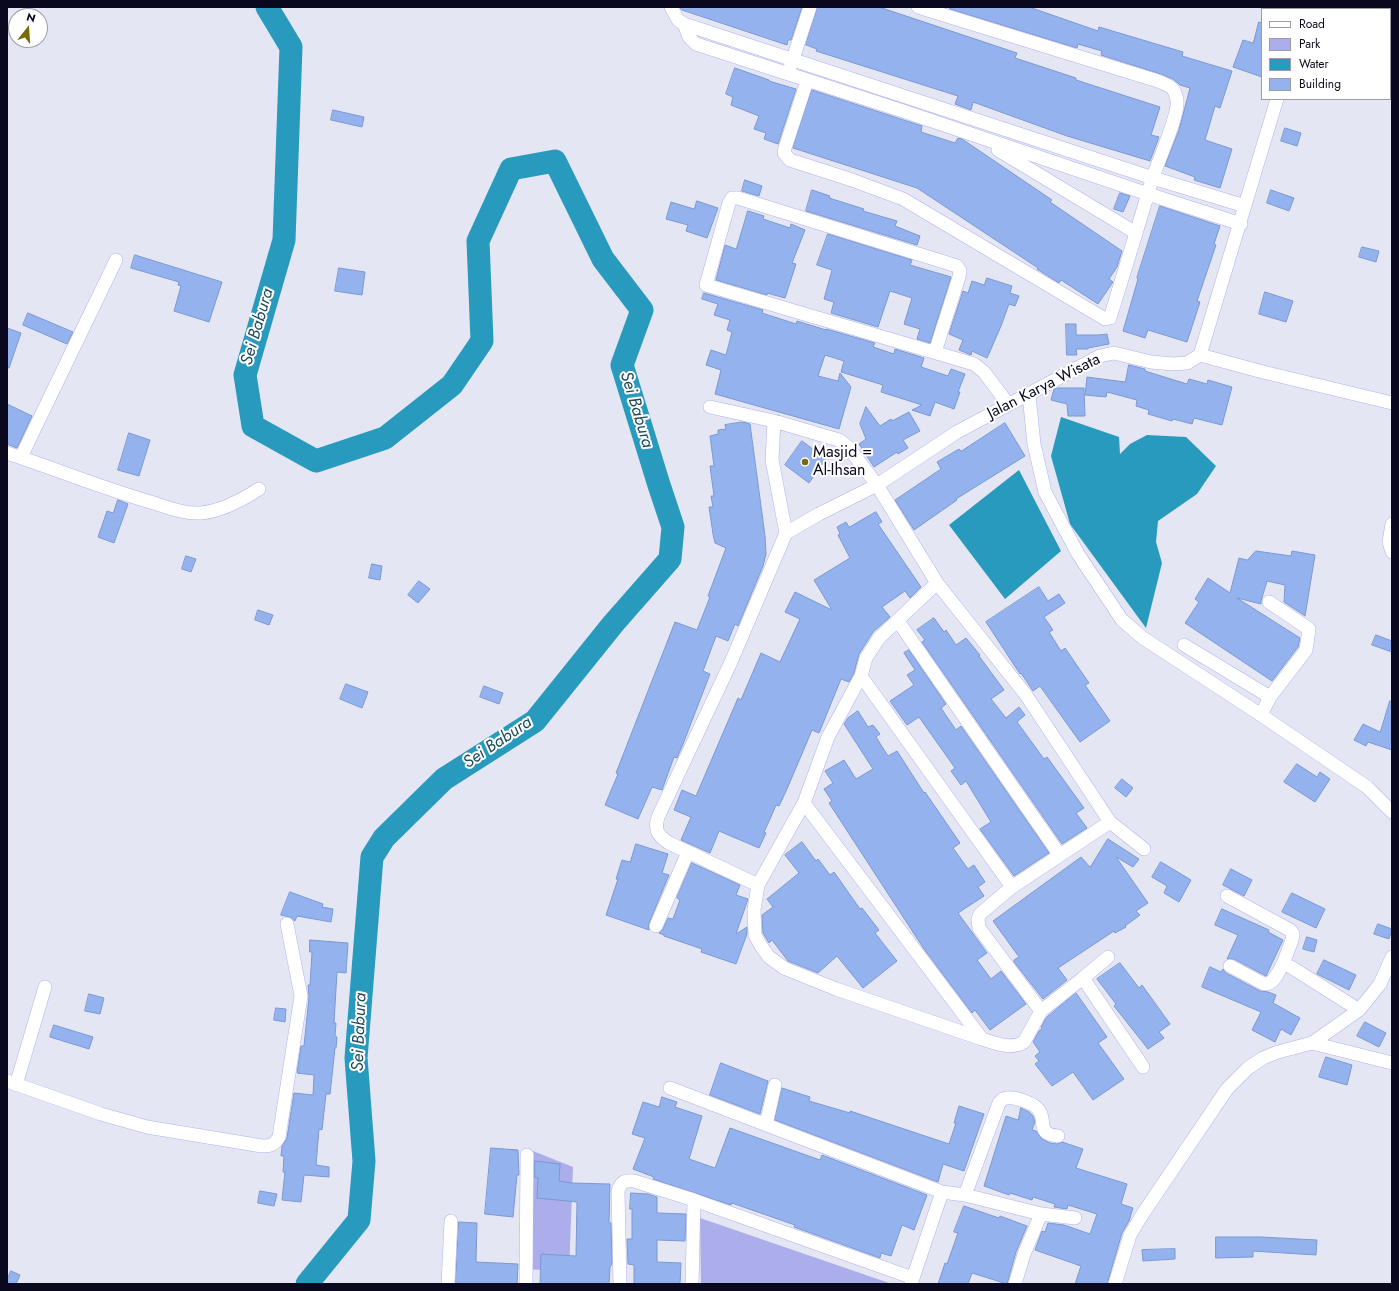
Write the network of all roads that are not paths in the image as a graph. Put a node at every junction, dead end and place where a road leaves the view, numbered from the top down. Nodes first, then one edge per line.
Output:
1 (671, 7) edge
2 (810, 7) edge
3 (918, 7) edge
4 (684, 24) junction
5 (792, 59) junction
6 (788, 74) junction
7 (807, 81) junction
8 (1277, 100) edge
9 (976, 137) junction
10 (1153, 178) junction
11 (1148, 194) junction
12 (1245, 206) junction
13 (1241, 224) junction
14 (1136, 233) junction
15 (116, 260) dead end
16 (934, 352) junction
17 (1200, 355) junction
18 (1029, 395) junction
19 (1392, 403) edge
20 (1008, 404) junction
21 (710, 407) dead end
22 (774, 421) junction
23 (7, 453) edge
24 (21, 457) junction
25 (877, 485) junction
26 (260, 489) dead end
27 (1392, 524) edge
28 (786, 533) junction
29 (1392, 552) edge
30 (938, 583) junction
31 (1269, 602) dead end
32 (898, 622) junction
33 (1184, 645) dead end
34 (861, 676) junction
35 (1270, 697) junction
36 (1261, 715) junction
37 (804, 803) junction
38 (1392, 812) edge
39 (1110, 822) junction
40 (1144, 849) dead end
41 (688, 852) junction
42 (1060, 854) junction
43 (758, 885) junction
44 (1012, 887) junction
45 (1227, 896) dead end
46 (287, 924) dead end
47 (656, 926) dead end
48 (1108, 957) dead end
49 (1392, 957) edge
50 (1283, 964) junction
51 (1230, 966) dead end
52 (1083, 978) junction
53 (45, 987) dead end
54 (1359, 1010) junction
55 (1040, 1011) junction
56 (982, 1039) junction
57 (1312, 1043) junction
58 (1392, 1062) edge
59 (1143, 1067) dead end
60 (11, 1083) edge
61 (775, 1086) dead end
62 (670, 1088) dead end
63 (766, 1125) junction
64 (1058, 1136) dead end
65 (527, 1155) dead end
66 (942, 1192) junction
67 (965, 1195) junction
68 (694, 1200) junction
69 (1041, 1214) junction
70 (1075, 1218) dead end
71 (451, 1222) dead end
72 (912, 1281) edge
73 (448, 1284) edge
74 (526, 1284) edge
75 (620, 1284) edge
76 (692, 1284) edge
77 (1015, 1284) edge
78 (1115, 1284) edge

1 - 4 street
2 - 5 street
3 - 10 street
4 - 5 street
4 - 6 street
5 - 6 street
5 - 10 street
6 - 7 street
7 - 9 street
7 - 14 street
8 - 12 street
9 - 11 street
9 - 14 street
10 - 11 street
10 - 12 street
11 - 13 street
11 - 14 street
12 - 13 street
13 - 17 street
15 - 24 street
16 - 16 street
16 - 20 street
17 - 18 street, Jalan Karya Wisata
17 - 19 street
18 - 20 street, Jalan Karya Wisata
18 - 36 street
20 - 25 street, Jalan Karya Wisata
21 - 22 street
22 - 25 street
22 - 28 street
23 - 24 street
24 - 26 street
25 - 28 street, Jalan Karya Wisata
25 - 30 street
27 - 29 street
28 - 41 street
30 - 32 street
30 - 39 street
31 - 35 street
32 - 34 street
32 - 42 street
33 - 35 street
34 - 37 street
34 - 44 street
35 - 36 street
36 - 38 street
37 - 43 street
37 - 56 street
39 - 40 street
39 - 42 street
41 - 43 street
41 - 47 street
42 - 44 street
43 - 56 street
44 - 55 street
45 - 50 street
46 - 60 street
48 - 52 street
49 - 54 street
50 - 51 street
50 - 54 street
52 - 55 street
52 - 59 street
53 - 60 street
54 - 57 street
55 - 56 street
57 - 58 street
57 - 78 street
61 - 63 street
62 - 63 street
63 - 66 street
64 - 67 street
65 - 74 street
66 - 67 street
66 - 72 street
67 - 69 street
68 - 72 street
68 - 75 street
68 - 76 street
69 - 70 street
69 - 77 street
71 - 73 street

